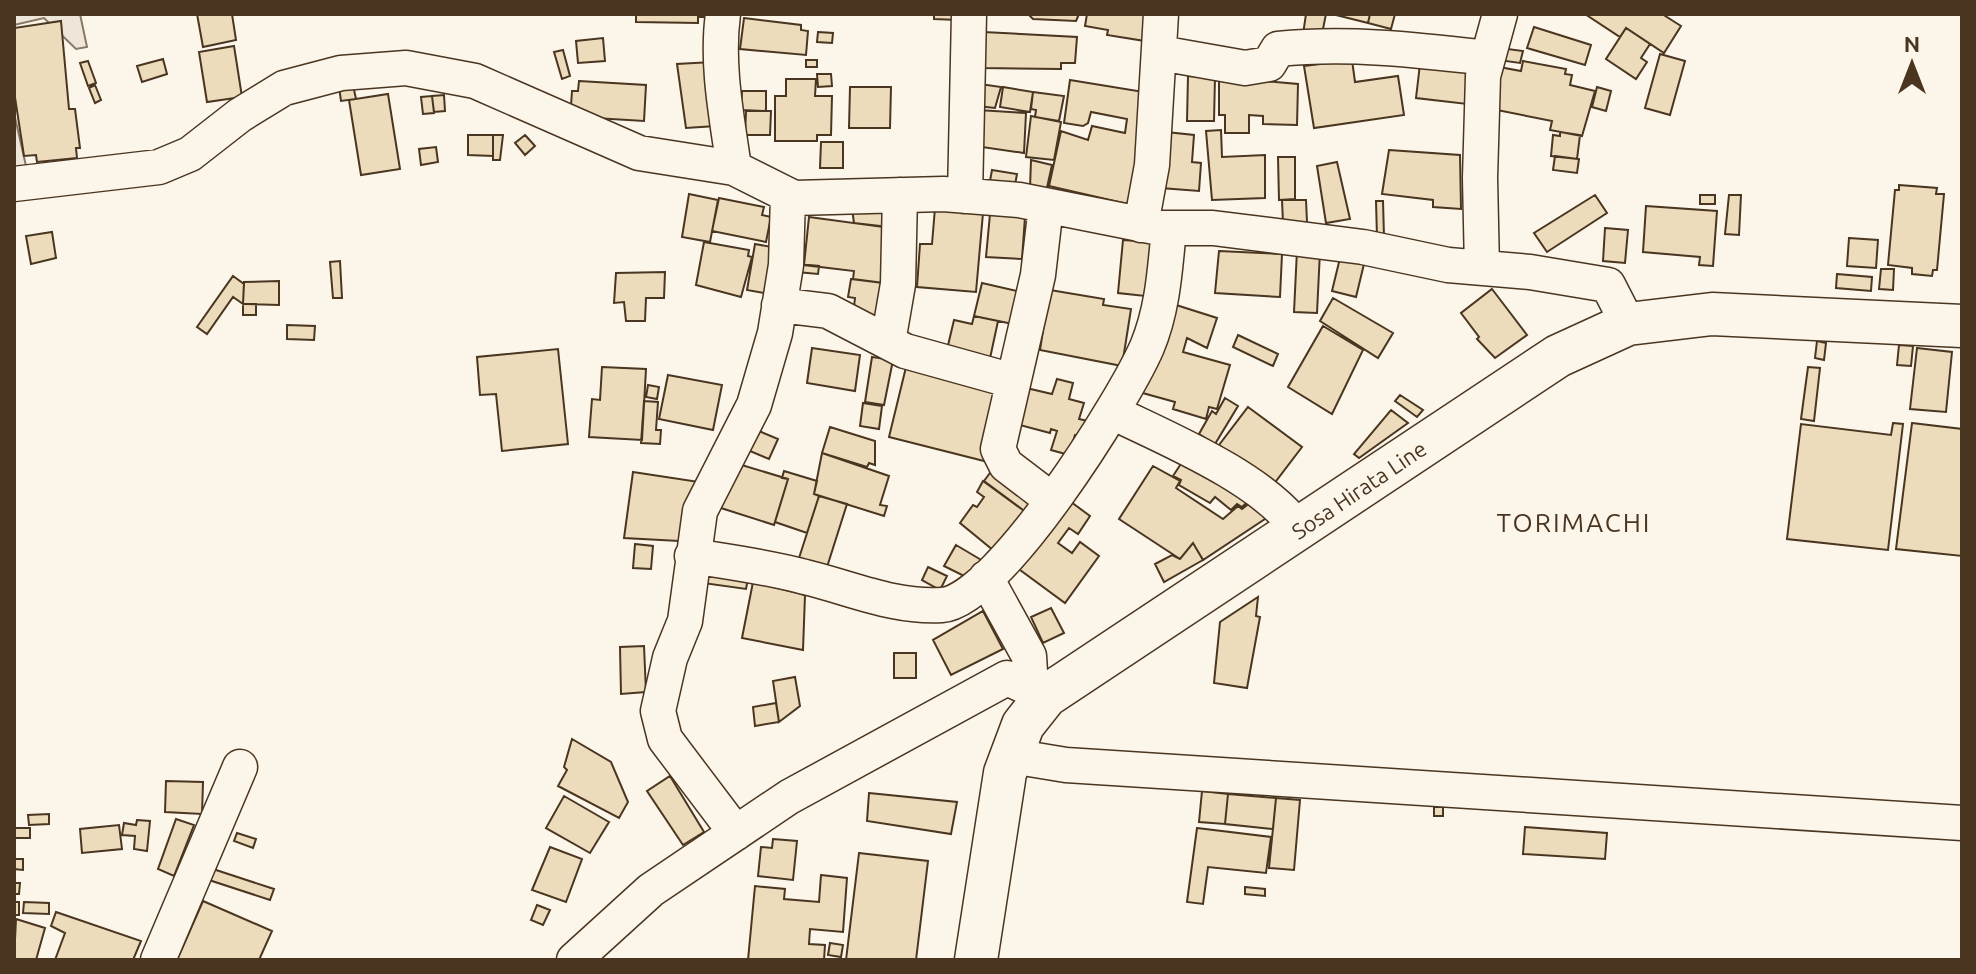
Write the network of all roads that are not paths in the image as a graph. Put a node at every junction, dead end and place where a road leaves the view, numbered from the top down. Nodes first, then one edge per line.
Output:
1 (723, 14) edge
2 (969, 14) edge
3 (1161, 14) edge
4 (1500, 14) edge
5 (1160, 53) junction
6 (1488, 58) junction
7 (734, 168) junction
8 (14, 184) edge
9 (788, 195) junction
10 (900, 195) junction
11 (965, 196) junction
12 (1046, 206) junction
13 (1155, 226) junction
14 (1482, 268) junction
15 (779, 305) junction
16 (1628, 324) junction
17 (1962, 326) edge
18 (888, 342) junction
19 (1013, 381) junction
20 (1112, 412) junction
21 (1052, 500) junction
22 (1299, 530) junction
23 (692, 556) junction
24 (986, 578) junction
25 (1038, 692) junction
26 (1012, 756) junction
27 (240, 767) dead end
28 (1962, 823) edge
29 (736, 833) junction
30 (158, 960) edge
31 (574, 960) edge
32 (976, 960) edge

1 - 7 street
2 - 11 street
3 - 5 street
4 - 6 street
5 - 6 street
5 - 13 street
6 - 14 street
7 - 8 street
7 - 9 street
9 - 10 street
9 - 15 street
10 - 11 street
10 - 18 street
11 - 12 street
12 - 13 street
12 - 19 street
13 - 14 street
13 - 20 street
14 - 16 street
15 - 18 street
15 - 23 street
16 - 17 main road, Sosa Hirata Line
16 - 22 main road, Sosa Hirata Line
18 - 19 street
19 - 21 street
20 - 21 street
20 - 22 street
21 - 24 street
22 - 25 main road, Sosa Hirata Line
23 - 24 street
23 - 29 street
24 - 25 street
25 - 26 main road, Sosa Hirata Line
25 - 29 street
26 - 28 street
26 - 32 main road, Sosa Hirata Line
27 - 30 street
29 - 31 street

